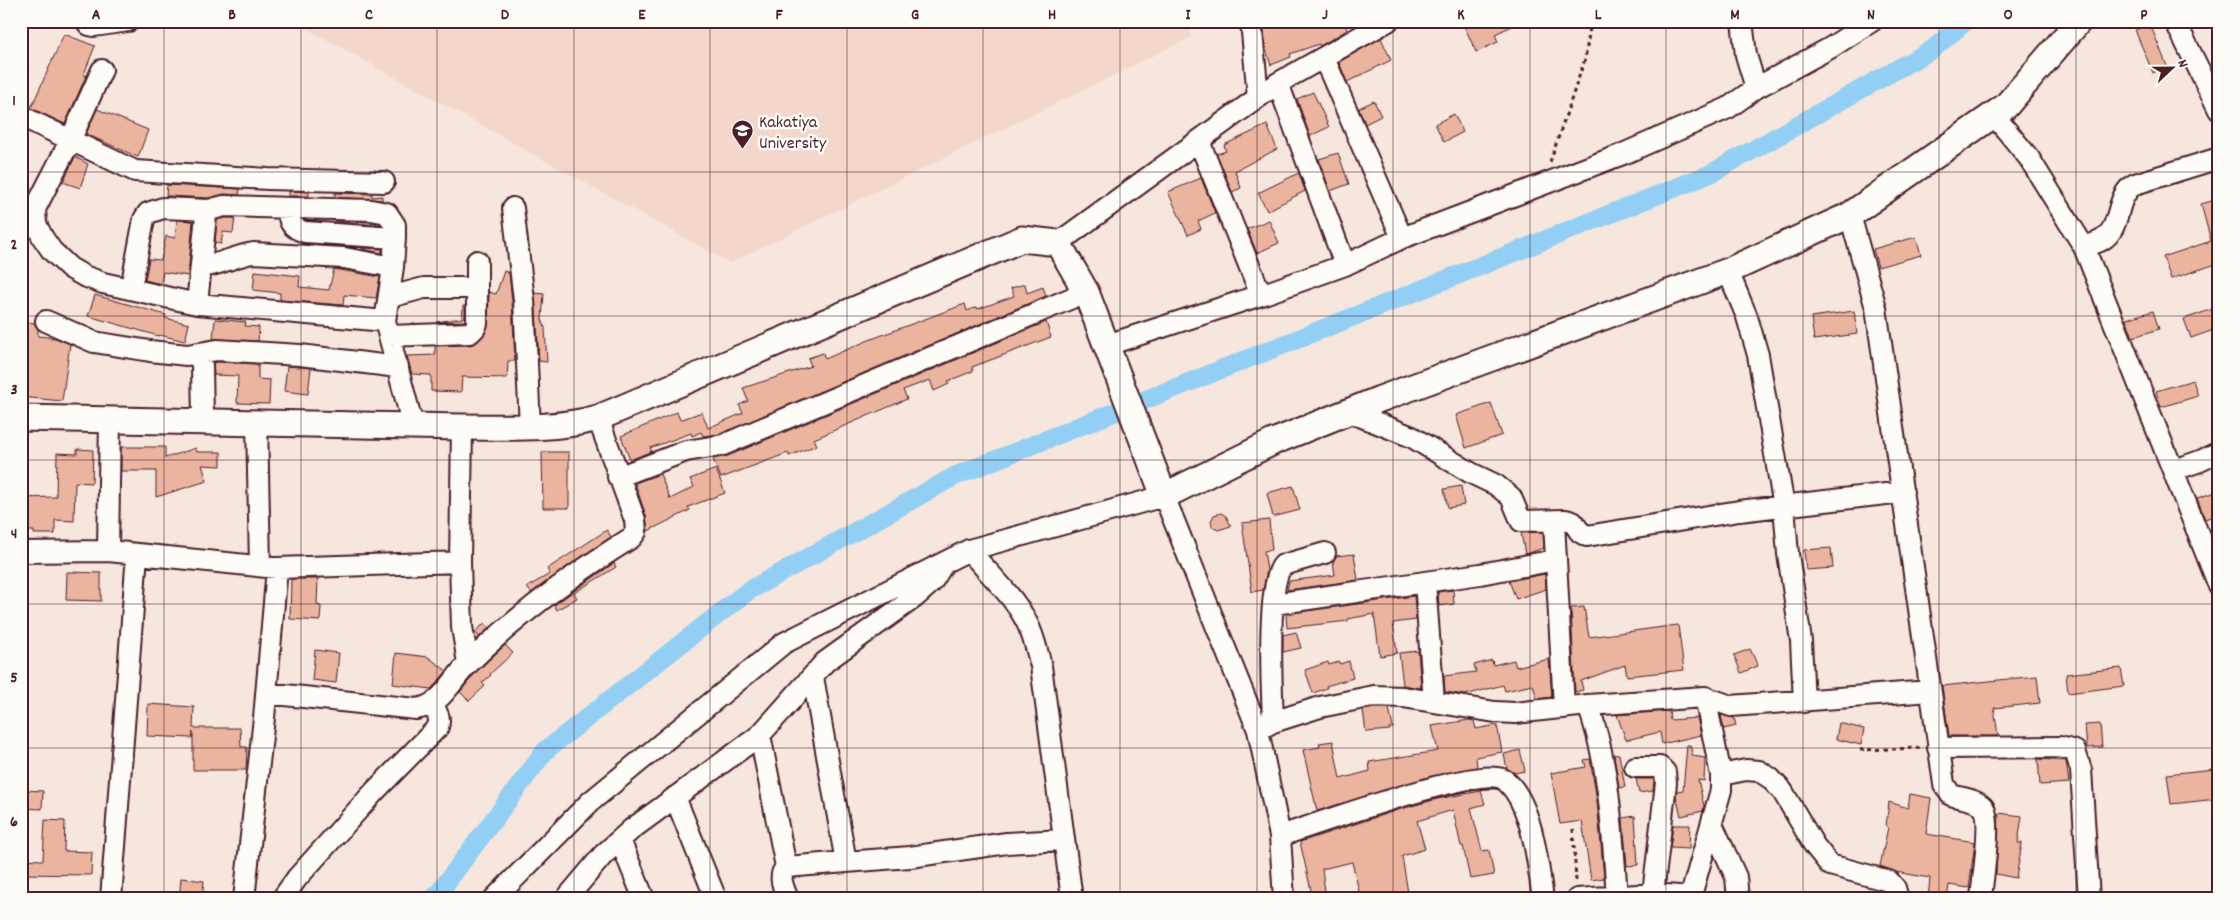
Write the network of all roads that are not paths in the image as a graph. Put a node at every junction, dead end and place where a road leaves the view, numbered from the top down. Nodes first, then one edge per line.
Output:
1 (86, 21) edge
2 (128, 21) edge
3 (1251, 21) edge
4 (1388, 21) edge
5 (1742, 21) edge
6 (1872, 21) edge
7 (2079, 21) edge
8 (2175, 21) edge
9 (1324, 58) junction
10 (102, 70) dead end
11 (1278, 83) junction
12 (1756, 88) junction
13 (1258, 97) junction
14 (2219, 110) edge
15 (1993, 114) junction
16 (21, 116) edge
17 (71, 139) junction
18 (1199, 141) junction
19 (2219, 158) edge
20 (384, 182) dead end
21 (287, 208) junction
22 (513, 208) dead end
23 (209, 210) junction
24 (330, 210) junction
25 (1850, 215) junction
26 (327, 234) junction
27 (395, 238) junction
28 (1402, 238) junction
29 (1058, 243) junction
30 (2084, 247) junction
31 (477, 261) dead end
32 (1345, 265) junction
33 (201, 267) junction
34 (394, 267) junction
35 (1728, 271) junction
36 (131, 288) junction
37 (477, 288) junction
38 (1086, 292) junction
39 (1261, 295) junction
40 (390, 297) junction
41 (198, 304) junction
42 (46, 321) dead end
43 (387, 328) junction
44 (1110, 352) junction
45 (199, 354) junction
46 (398, 367) junction
47 (1350, 412) junction
48 (21, 418) edge
49 (110, 418) junction
50 (598, 418) junction
51 (203, 421) junction
52 (257, 422) junction
53 (413, 426) junction
54 (462, 427) junction
55 (530, 427) junction
56 (2219, 452) edge
57 (2174, 470) junction
58 (618, 477) junction
59 (1904, 492) junction
60 (1164, 496) junction
61 (1784, 507) junction
62 (1554, 522) junction
63 (969, 550) junction
64 (108, 551) junction
65 (21, 552) edge
66 (1325, 553) dead end
67 (138, 554) junction
68 (1556, 560) junction
69 (460, 562) junction
70 (945, 562) junction
71 (268, 567) junction
72 (1425, 582) junction
73 (2219, 586) edge
74 (1274, 604) junction
75 (468, 664) junction
76 (813, 677) junction
77 (1930, 690) junction
78 (266, 693) junction
79 (1705, 697) junction
80 (1434, 702) junction
81 (1804, 702) junction
82 (433, 705) junction
83 (1588, 705) junction
84 (1564, 708) junction
85 (1265, 726) junction
86 (760, 735) junction
87 (1938, 748) junction
88 (1635, 767) dead end
89 (1721, 775) junction
90 (675, 797) junction
91 (1712, 824) junction
92 (1280, 836) junction
93 (620, 840) junction
94 (1064, 840) junction
95 (846, 862) junction
96 (786, 868) junction
97 (1653, 894) junction
98 (573, 896) edge
99 (1617, 896) junction
100 (1690, 898) edge
101 (111, 899) edge
102 (244, 899) edge
103 (282, 899) edge
104 (494, 899) edge
105 (644, 899) edge
106 (716, 899) edge
107 (788, 899) edge
108 (1072, 899) edge
109 (1284, 899) edge
110 (1543, 899) edge
111 (1577, 899) edge
112 (1738, 899) edge
113 (1898, 899) edge
114 (1980, 899) edge
115 (2089, 899) edge

1 - 2 street
3 - 13 street
4 - 9 street
5 - 12 street
6 - 12 street
7 - 15 street
8 - 14 street
9 - 11 street
9 - 28 street
10 - 17 street
11 - 13 street
11 - 32 street
12 - 28 street
13 - 18 street
15 - 25 street
15 - 30 street
16 - 17 street
17 - 20 street
17 - 36 street
18 - 29 street
18 - 39 street
19 - 30 street
21 - 23 street
21 - 24 street
21 - 26 street
22 - 55 street
23 - 33 street
23 - 36 street
24 - 26 street
24 - 27 street
25 - 35 street
25 - 59 street
26 - 27 street
27 - 34 street
28 - 32 street
29 - 38 street
29 - 50 street
30 - 57 street
31 - 37 street
32 - 39 street
33 - 34 street
33 - 41 street
34 - 40 street
35 - 47 street
35 - 61 street
36 - 41 street
37 - 40 street
37 - 43 street
38 - 44 street
38 - 58 street
39 - 44 street
40 - 43 street
41 - 43 street
42 - 45 street
43 - 46 street
44 - 60 street
45 - 46 street
45 - 51 street
46 - 53 street
47 - 60 street
47 - 62 street
48 - 49 street
49 - 51 street
49 - 64 street
50 - 55 street
50 - 58 street
51 - 52 street
52 - 53 street
52 - 71 street
53 - 54 street
54 - 55 street
54 - 69 street
56 - 57 street
57 - 73 street
58 - 75 street
59 - 61 street
59 - 77 street
60 - 63 street
60 - 85 street
61 - 62 street
61 - 81 street
62 - 68 street
63 - 70 street
63 - 94 street
64 - 65 street
64 - 67 street
66 - 74 street
67 - 71 street
67 - 101 street
68 - 72 street
68 - 84 street
69 - 71 street
69 - 75 street
70 - 76 street
70 - 104 street
71 - 78 street
72 - 74 street
72 - 80 street
74 - 85 street
75 - 82 street
76 - 86 street
76 - 95 street
77 - 81 street
77 - 87 street
78 - 82 street
78 - 102 street
79 - 81 street
79 - 83 street
79 - 89 street
80 - 84 street
80 - 85 street
82 - 103 street
83 - 84 street
83 - 99 street
85 - 92 street
86 - 90 street
86 - 96 street
87 - 114 street
87 - 115 street
88 - 97 street
89 - 91 street
89 - 113 street
90 - 93 street
90 - 106 street
91 - 100 street
91 - 112 street
92 - 109 street
92 - 110 street
93 - 98 street
93 - 105 street
94 - 95 street
94 - 108 street
95 - 96 street
96 - 107 street
97 - 99 street
97 - 100 street
99 - 111 street

